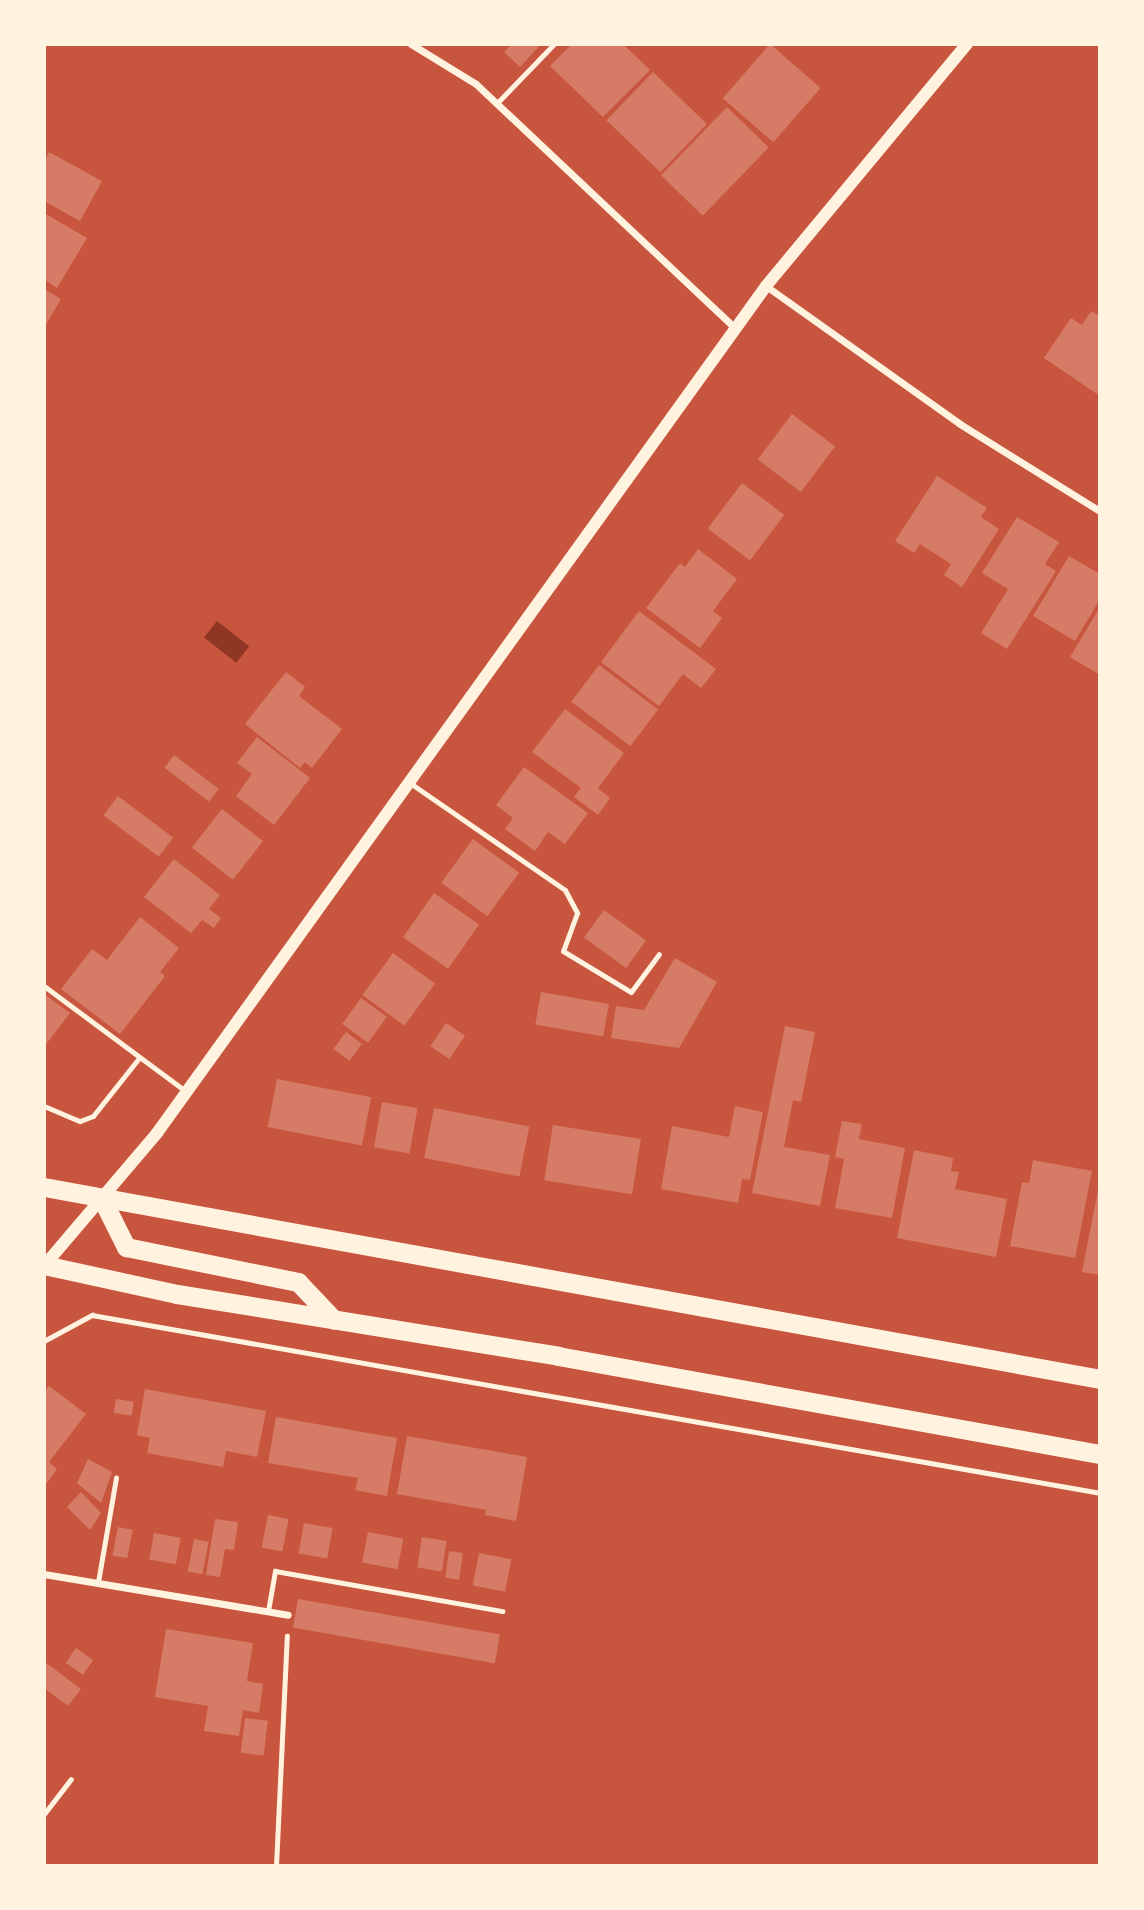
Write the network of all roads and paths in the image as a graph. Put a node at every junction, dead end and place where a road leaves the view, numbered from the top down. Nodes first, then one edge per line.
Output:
1 (411, 44) edge
2 (554, 44) edge
3 (967, 44) edge
4 (497, 103) junction
5 (766, 286) junction
6 (734, 328) junction
7 (1100, 512) edge
8 (407, 781) junction
9 (659, 954) dead end
10 (44, 986) edge
11 (139, 1058) junction
12 (184, 1090) junction
13 (44, 1106) edge
14 (44, 1187) edge
15 (102, 1199) junction
16 (44, 1265) edge
17 (334, 1320) junction
18 (44, 1341) edge
19 (1100, 1379) edge
20 (1100, 1454) edge
21 (116, 1478) dead end
22 (1100, 1493) edge
23 (44, 1574) edge
24 (98, 1582) junction
25 (268, 1611) junction
26 (503, 1611) dead end
27 (288, 1615) joint
28 (71, 1779) dead end
29 (44, 1814) edge
30 (276, 1866) edge

1 - 4 street
2 - 4 lane
3 - 5 street
4 - 6 street
5 - 6 street
5 - 7 street
6 - 8 street
8 - 9 lane
8 - 12 street
10 - 11 lane
11 - 12 lane
11 - 13 lane
12 - 15 street
14 - 15 highway
15 - 16 street
15 - 17 highway
15 - 19 highway
16 - 17 highway
17 - 20 highway
18 - 22 path
21 - 24 lane
23 - 24 street
24 - 25 street
25 - 26 lane
25 - 27 street
27 - 30 path
28 - 29 lane

